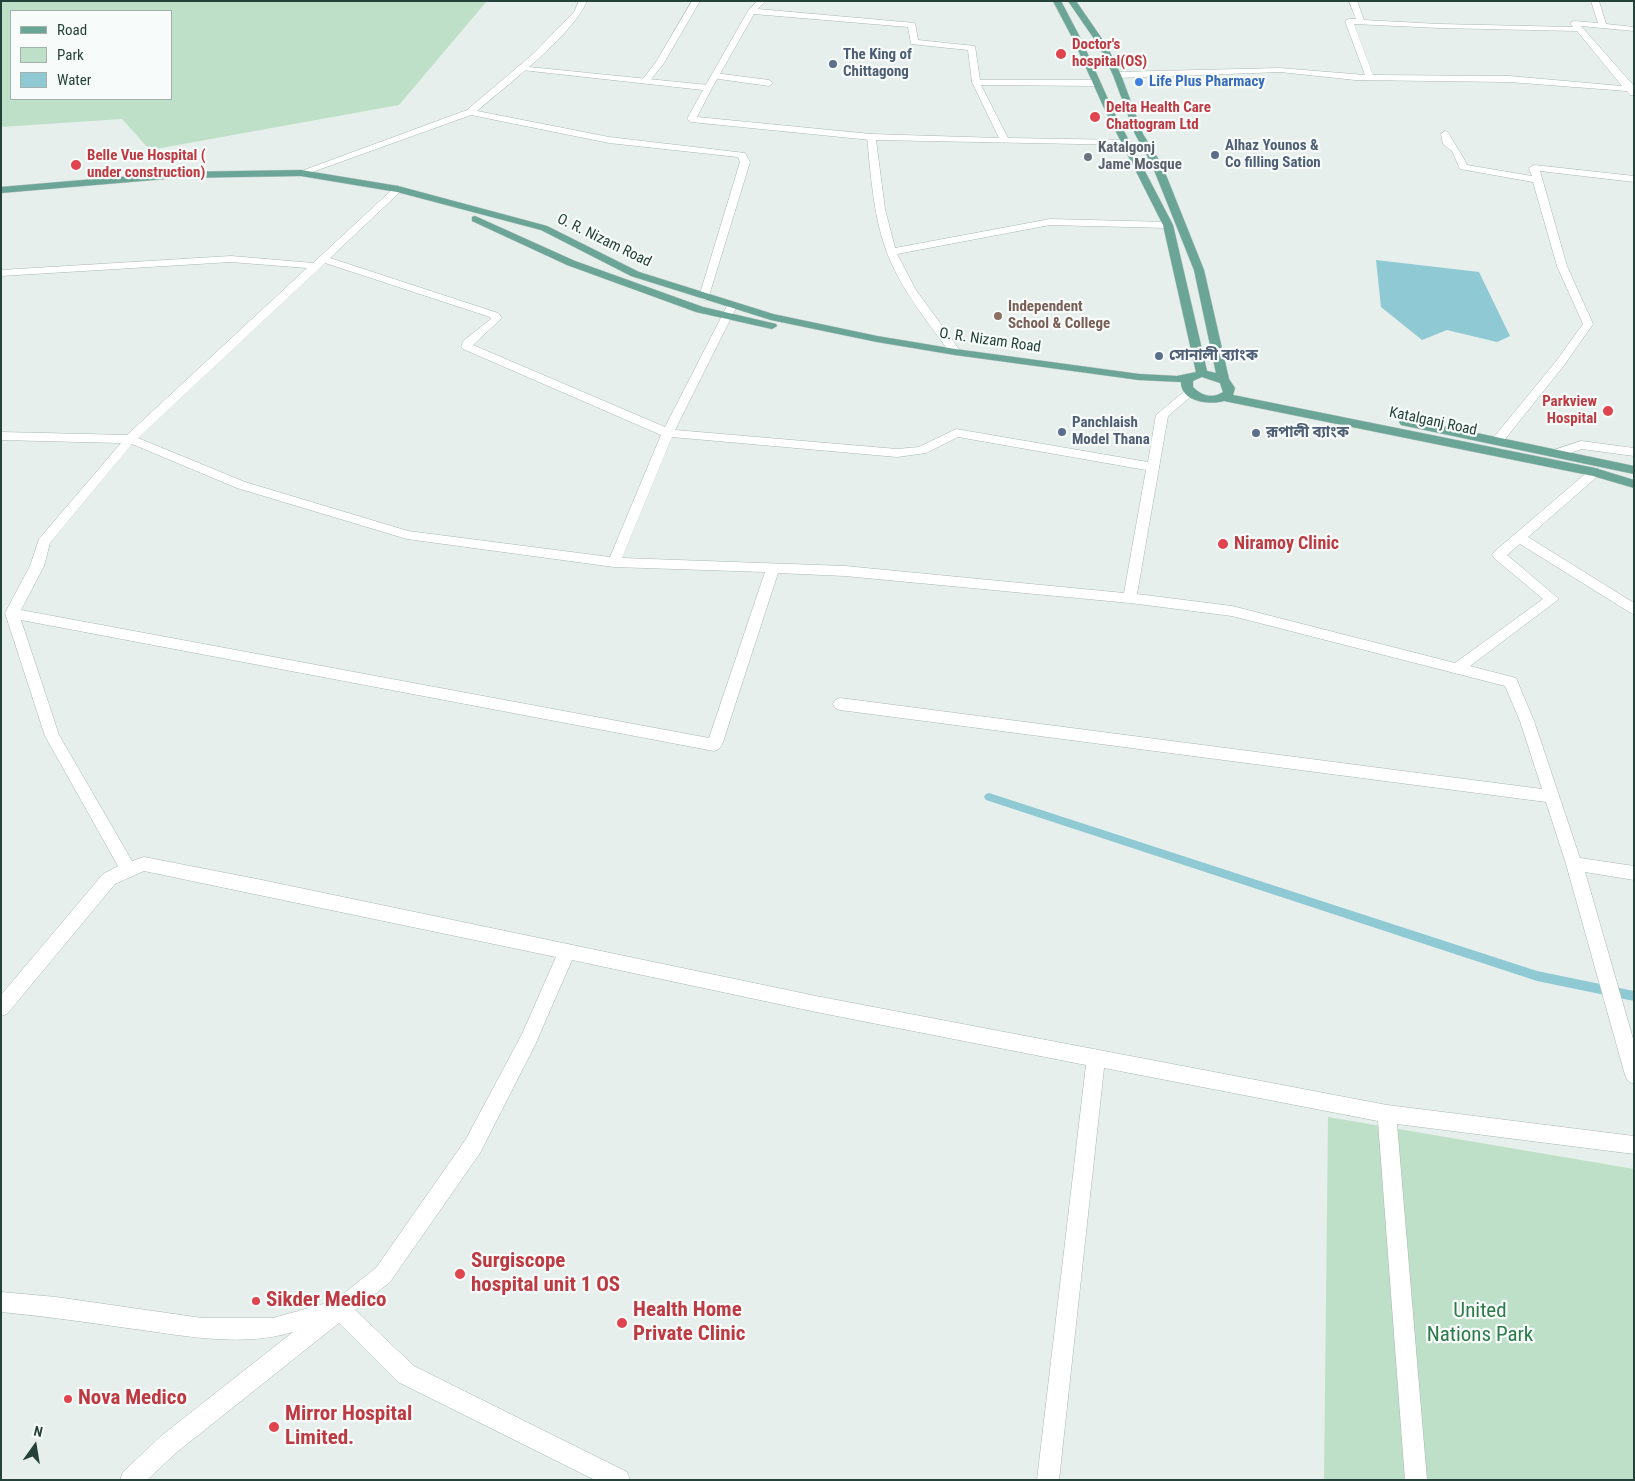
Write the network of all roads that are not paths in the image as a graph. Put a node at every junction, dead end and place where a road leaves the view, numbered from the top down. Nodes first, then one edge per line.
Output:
1 (583, 1) edge
2 (696, 1) edge
3 (762, 1) edge
4 (1057, 1) edge
5 (1072, 1) edge
6 (1353, 1) edge
7 (1595, 1) edge
8 (752, 11) junction
9 (1361, 22) junction
10 (1603, 26) junction
11 (1578, 29) junction
12 (1634, 29) edge
13 (522, 68) junction
14 (1117, 75) junction
15 (715, 76) junction
16 (1370, 77) junction
17 (646, 80) junction
18 (976, 82) junction
19 (769, 83) dead end
20 (1098, 83) junction
21 (708, 88) junction
22 (1632, 91) edge
23 (470, 112) junction
24 (1444, 134) dead end
25 (871, 137) junction
26 (1004, 141) junction
27 (1127, 143) junction
28 (302, 173) junction
29 (1634, 179) edge
30 (1537, 180) junction
31 (1, 190) edge
32 (394, 193) junction
33 (1, 198) edge
34 (1168, 225) junction
35 (892, 252) junction
36 (320, 263) junction
37 (1, 273) edge
38 (704, 297) junction
39 (732, 306) junction
40 (726, 317) junction
41 (955, 352) junction
42 (1192, 383) junction
43 (1226, 388) junction
44 (668, 433) junction
45 (1, 436) edge
46 (130, 439) junction
47 (1498, 440) junction
48 (1634, 452) edge
49 (1558, 453) junction
50 (1153, 467) junction
51 (1634, 470) edge
52 (1595, 472) junction
53 (1634, 484) edge
54 (1521, 538) junction
55 (614, 562) junction
56 (773, 568) junction
57 (1130, 598) junction
58 (1634, 610) edge
59 (12, 613) junction
60 (1458, 668) junction
61 (840, 704) dead end
62 (1552, 797) junction
63 (1574, 864) junction
64 (128, 869) junction
65 (1634, 873) edge
66 (567, 951) junction
67 (1, 1008) edge
68 (1096, 1058) junction
69 (1632, 1068) edge
70 (1388, 1114) junction
71 (1634, 1145) edge
72 (1, 1302) edge
73 (339, 1309) junction
74 (131, 1480) edge
75 (619, 1480) edge
76 (1048, 1480) edge
77 (1416, 1480) edge

1 - 13 street
2 - 17 street
3 - 8 street
4 - 20 main road
5 - 14 main road
6 - 9 street
7 - 10 street
8 - 15 street
8 - 18 street
9 - 11 street
9 - 16 street
10 - 11 street
10 - 12 street
11 - 22 street
13 - 17 street
13 - 23 street
14 - 16 street
14 - 43 main road
15 - 19 street
15 - 21 street
16 - 22 street
17 - 21 street
18 - 20 street
18 - 26 street
20 - 27 main road
21 - 25 street
23 - 28 street
23 - 38 street
24 - 30 street
25 - 26 street
25 - 35 street
26 - 27 street
27 - 34 main road
28 - 31 main road, O. R. Nizam Road
28 - 32 main road, O. R. Nizam Road
29 - 30 street
30 - 47 street
32 - 33 main road
32 - 36 street
32 - 38 main road, O. R. Nizam Road
32 - 40 main road
34 - 35 street
34 - 42 main road
35 - 41 street
36 - 37 street
36 - 44 street
36 - 46 street
38 - 39 main road, O. R. Nizam Road
39 - 40 street
39 - 41 main road, O. R. Nizam Road
40 - 42 main road
40 - 44 street
41 - 42 main road, O. R. Nizam Road
42 - 43 main road
42 - 43 main road
42 - 50 street
43 - 47 main road, Katalganj Road
43 - 52 main road, Katalganj Road
44 - 50 street
44 - 55 street
45 - 46 street
46 - 55 street
46 - 59 street
47 - 49 main road, Katalganj Road
48 - 49 street
49 - 51 main road, Katalganj Road
50 - 57 street
52 - 53 main road, Katalganj Road
52 - 54 street
54 - 58 street
54 - 60 street
55 - 56 street
56 - 57 street
56 - 59 street
57 - 60 street
59 - 64 street
60 - 62 street
61 - 62 street
62 - 63 street
63 - 65 street
63 - 69 street
64 - 66 street
64 - 67 street
66 - 68 street
66 - 73 street
68 - 70 street
68 - 76 street
70 - 71 street
70 - 77 street
72 - 73 street
73 - 74 street
73 - 75 street

